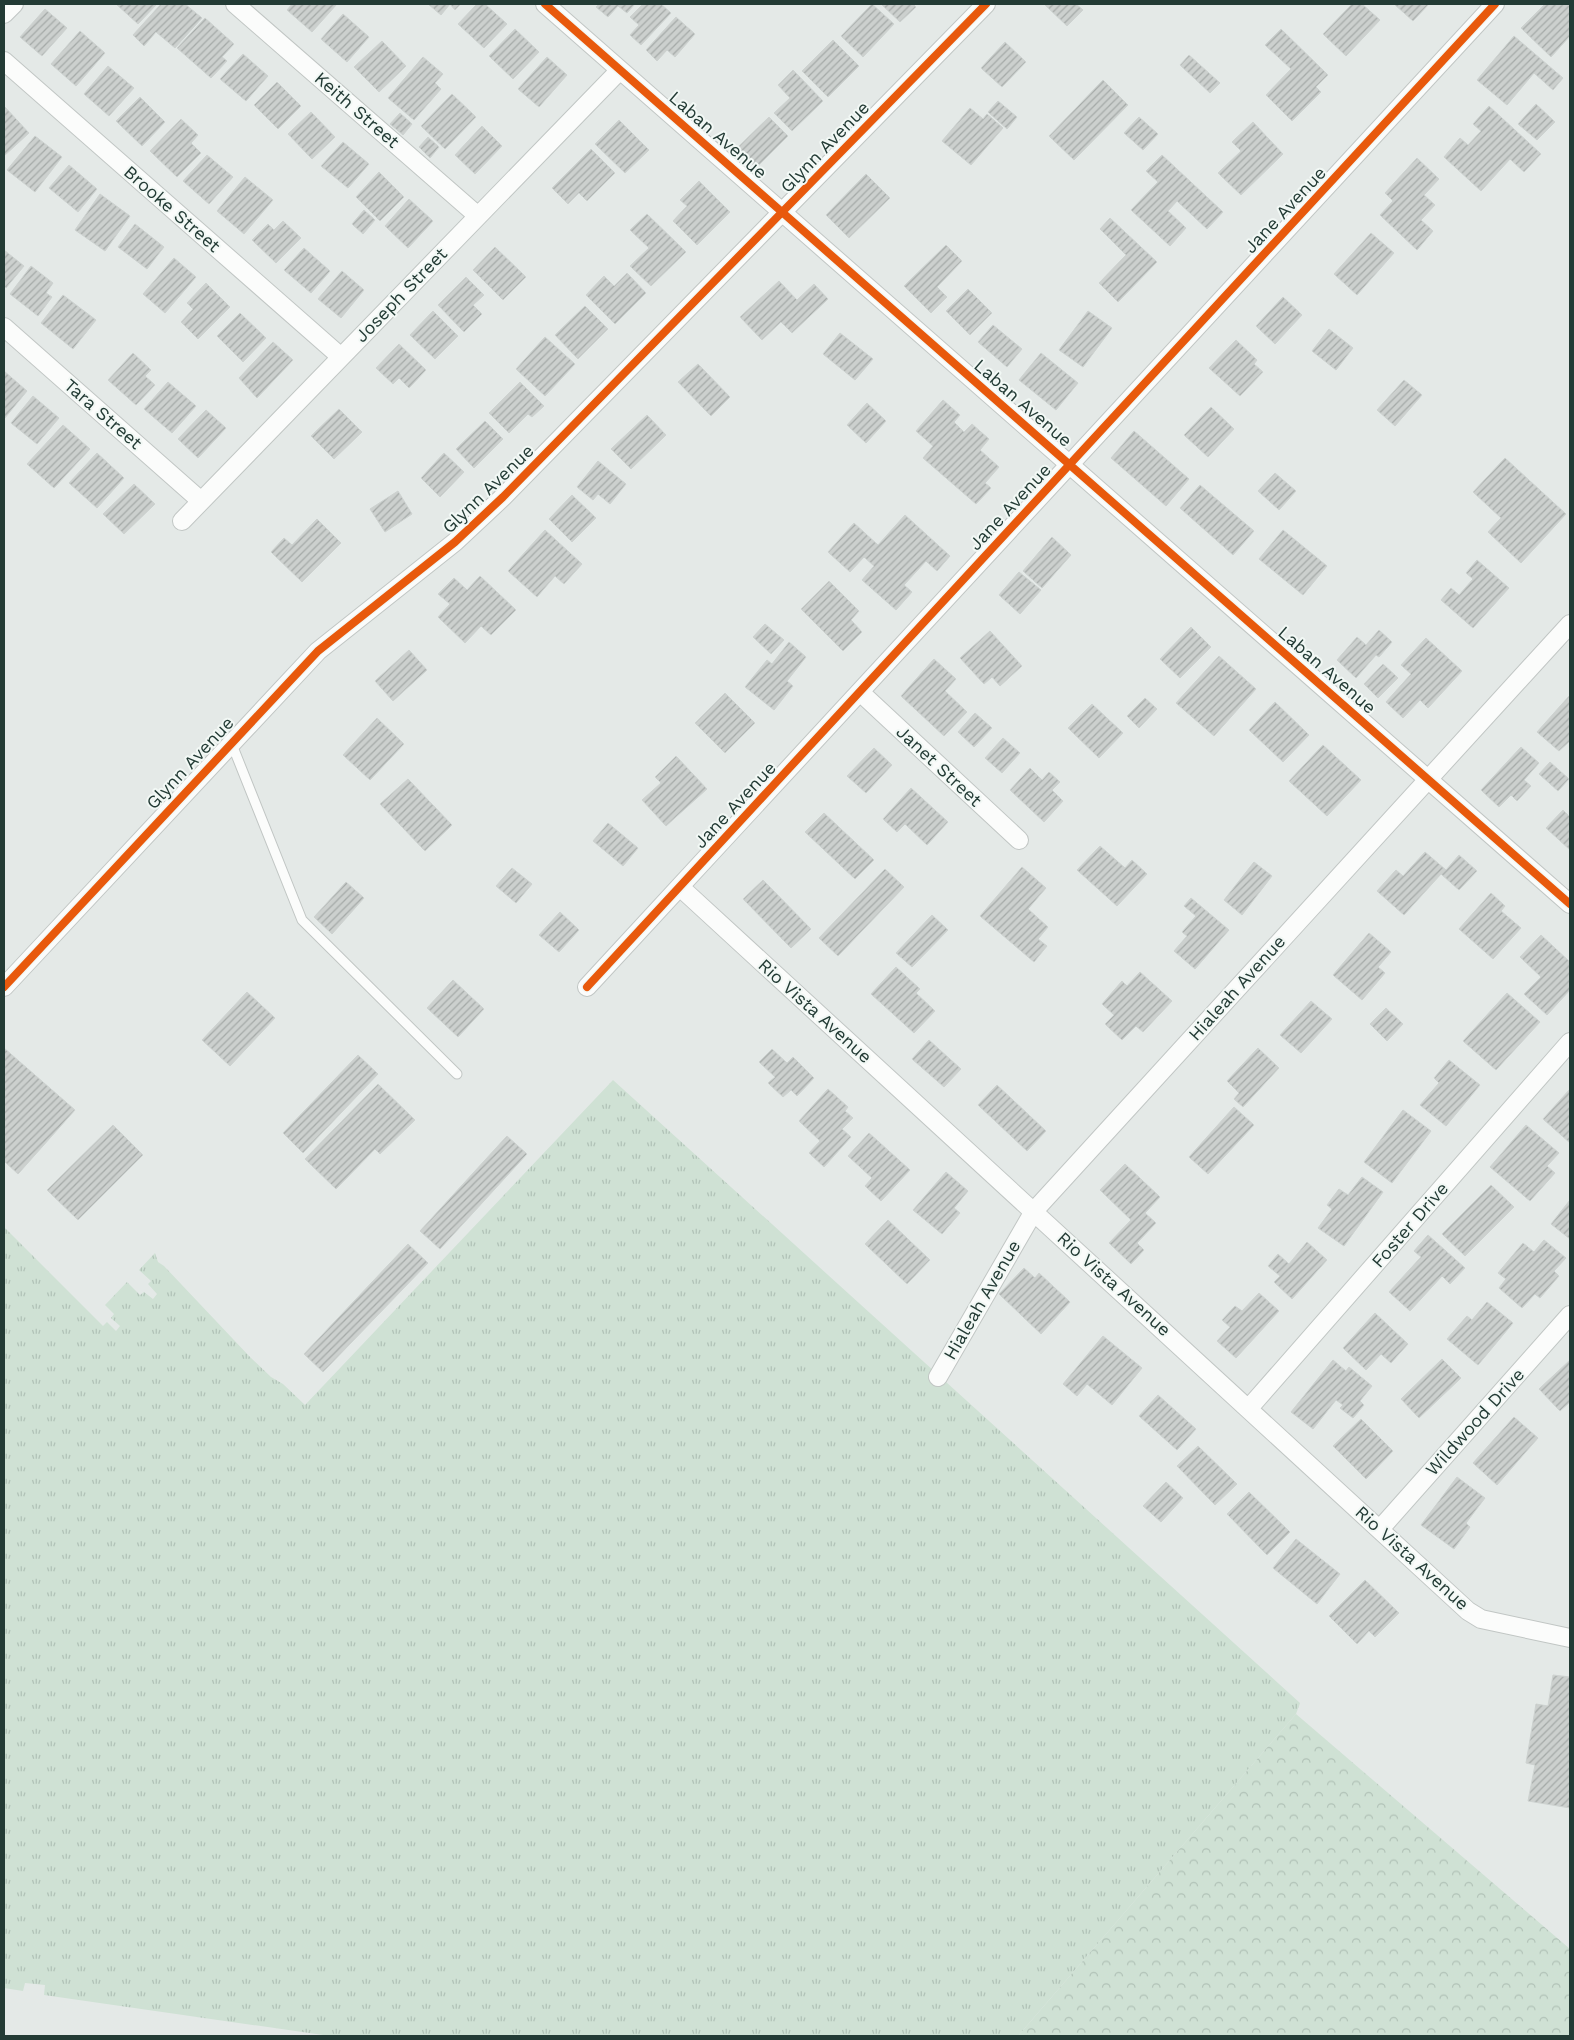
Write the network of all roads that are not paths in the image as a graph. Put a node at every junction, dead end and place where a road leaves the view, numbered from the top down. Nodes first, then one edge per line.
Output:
1 (14, 4) edge
2 (235, 4) edge
3 (545, 4) edge
4 (986, 4) edge
5 (1495, 4) edge
6 (4, 14) edge
7 (4, 61) edge
8 (620, 70) junction
9 (783, 211) junction
10 (478, 216) junction
11 (4, 327) edge
12 (341, 357) junction
13 (1070, 464) junction
14 (201, 501) junction
15 (182, 521) dead end
16 (1570, 624) edge
17 (860, 692) junction
18 (231, 742) junction
19 (1428, 779) junction
20 (1019, 840) dead end
21 (680, 887) junction
22 (1570, 904) edge
23 (4, 987) edge
24 (587, 988) dead end
25 (1570, 1042) edge
26 (456, 1074) dead end
27 (1034, 1211) junction
28 (1570, 1314) edge
29 (938, 1377) dead end
30 (1250, 1408) junction
31 (1380, 1529) junction
32 (1570, 1638) edge

1 - 6 street
2 - 10 street, Keith Street
3 - 8 street, Laban Avenue
4 - 9 street, Glynn Avenue
5 - 13 street, Jane Avenue
7 - 12 street, Brooke Street
8 - 9 street, Laban Avenue
8 - 10 street, Joseph Street
9 - 13 street, Laban Avenue
9 - 18 street, Glynn Avenue
10 - 12 street, Joseph Street
11 - 14 street, Tara Street
12 - 14 street, Joseph Street
13 - 17 street, Jane Avenue
13 - 19 street, Laban Avenue
14 - 15 street, Joseph Street
16 - 19 street, Hialeah Avenue
17 - 20 street, Janet Street
17 - 21 street, Jane Avenue
18 - 23 street, Glynn Avenue
18 - 26 lane
19 - 22 street, Laban Avenue
19 - 27 street, Hialeah Avenue
21 - 24 street, Jane Avenue
21 - 27 street, Rio Vista Avenue
25 - 30 street, Foster Drive
27 - 29 street, Hialeah Avenue
27 - 30 street, Rio Vista Avenue
28 - 31 street, Wildwood Drive
30 - 31 street, Rio Vista Avenue
31 - 32 street, Rio Vista Avenue

